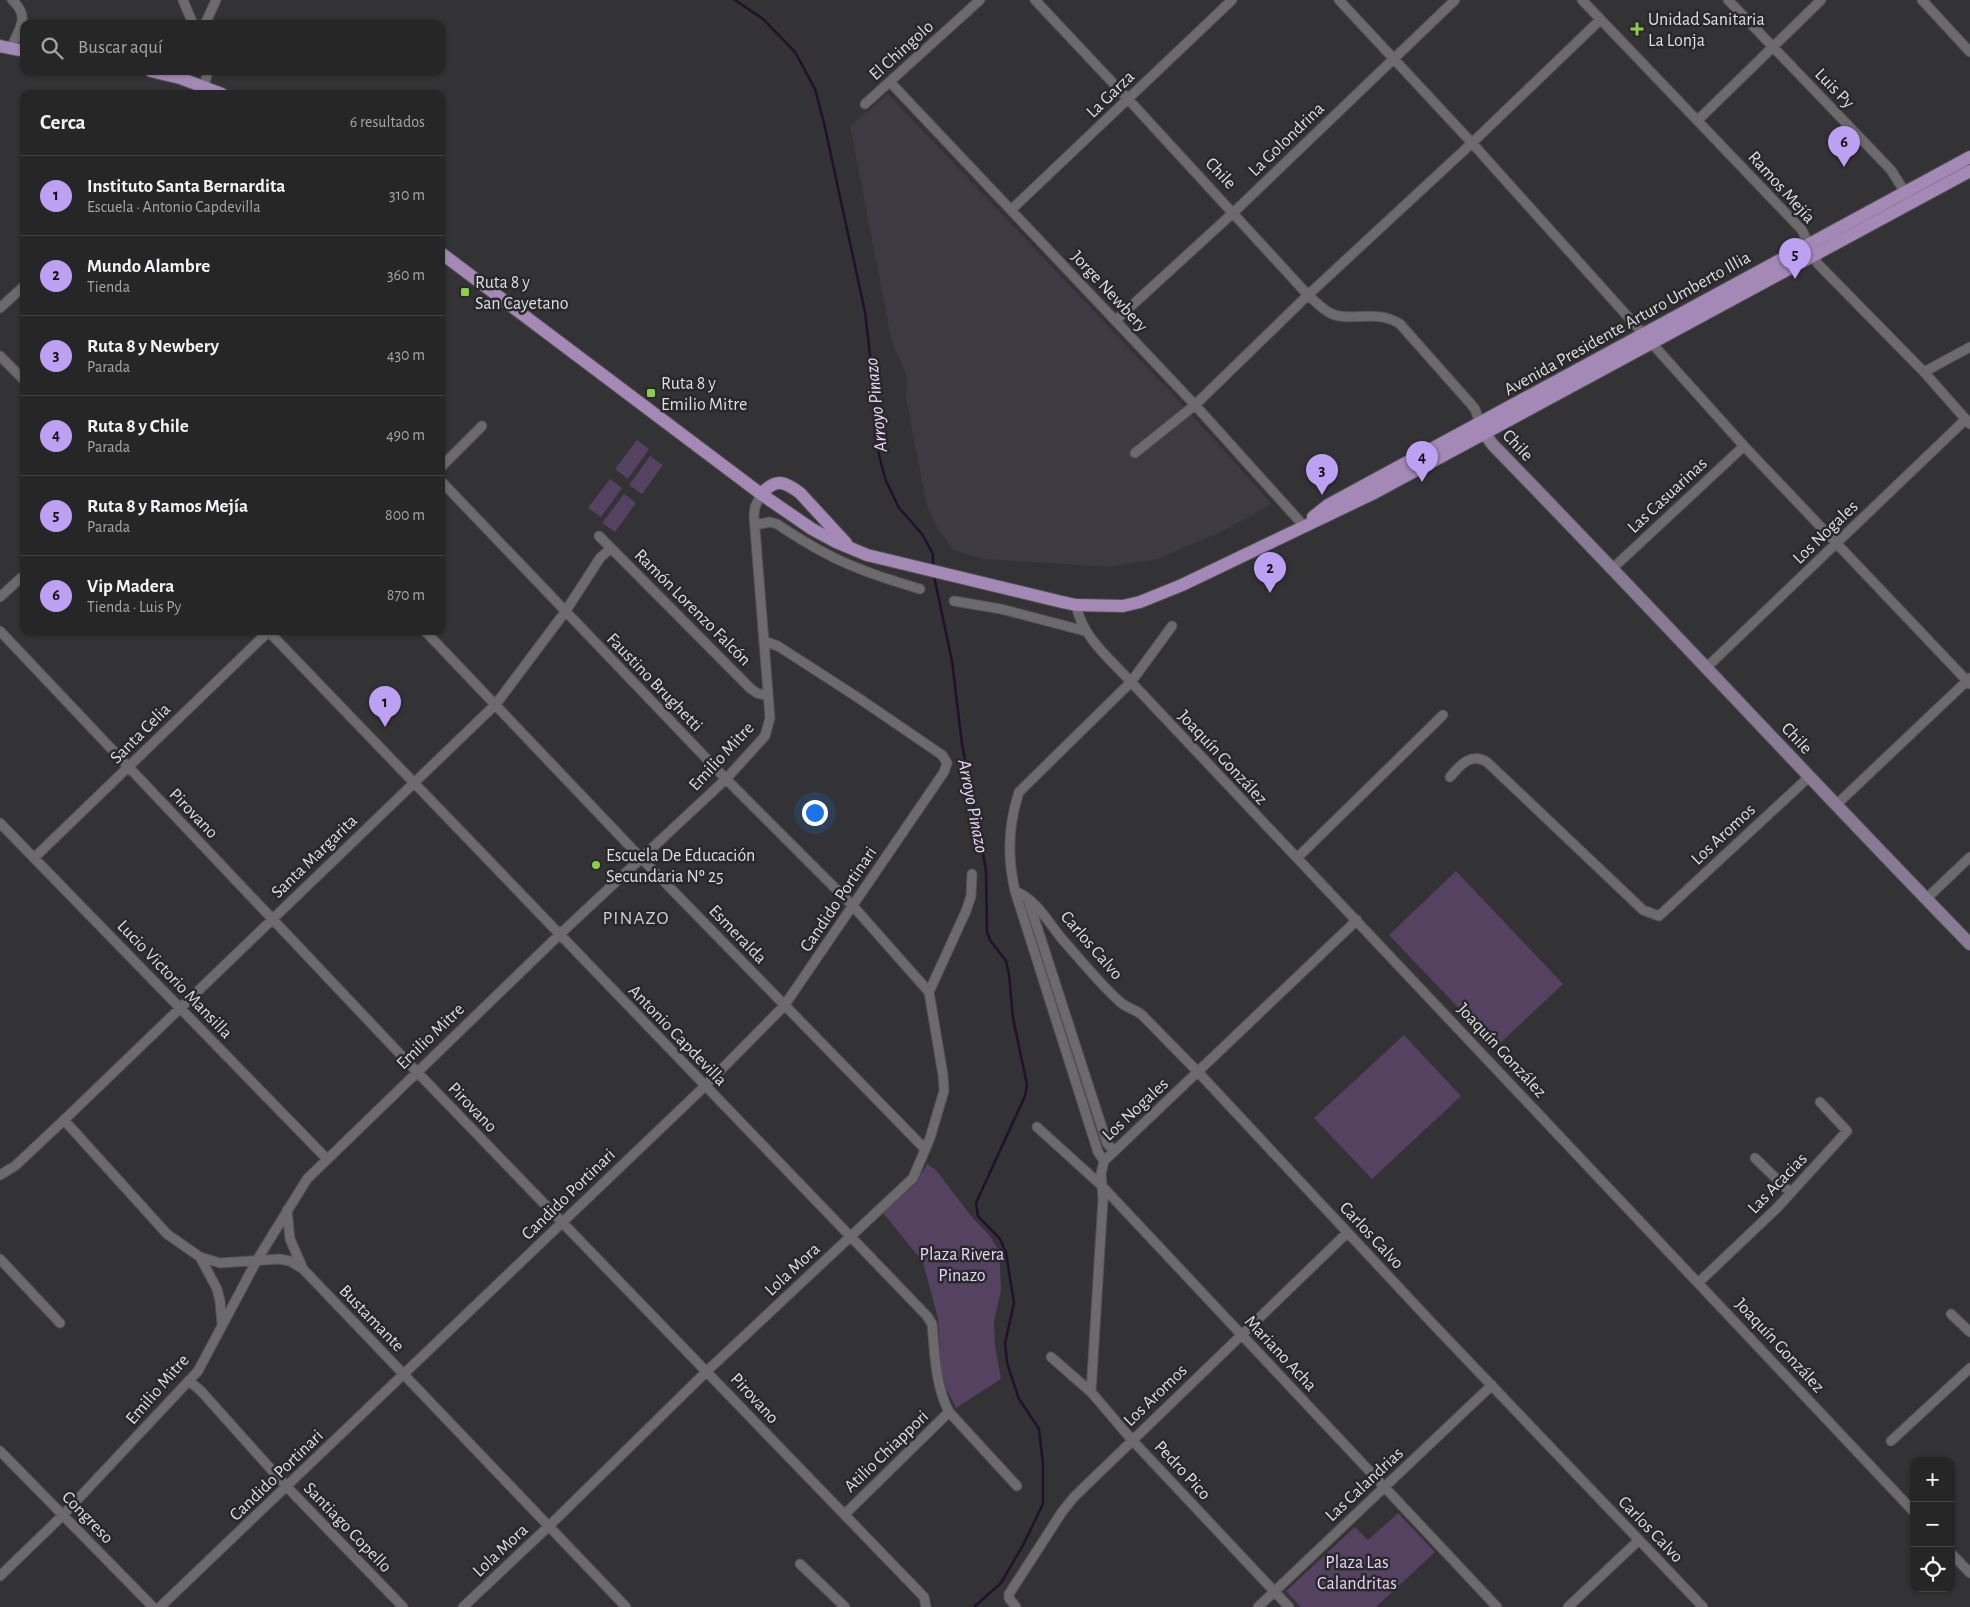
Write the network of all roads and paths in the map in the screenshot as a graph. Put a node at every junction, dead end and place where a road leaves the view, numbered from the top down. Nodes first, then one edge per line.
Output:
1 (12, 0) edge
2 (183, 0) edge
3 (216, 0) edge
4 (980, 0) edge
5 (1035, 0) edge
6 (1232, 0) edge
7 (1339, 0) edge
8 (1455, 0) edge
9 (1582, 0) edge
10 (1728, 0) edge
11 (1821, 0) edge
12 (1922, 0) edge
13 (22, 20) edge
14 (191, 20) edge
15 (207, 20) edge
16 (1600, 20) junction
17 (20, 23) edge
18 (1772, 46) junction
19 (5, 47) edge
20 (20, 50) edge
21 (1970, 52) edge
22 (1393, 58) junction
23 (168, 75) edge
24 (207, 75) edge
25 (890, 82) junction
26 (204, 86) junction
27 (213, 90) edge
28 (1128, 99) junction
29 (865, 104) dead end
30 (1698, 120) junction
31 (1472, 143) junction
32 (1970, 157) edge
33 (1970, 171) edge
34 (1908, 197) junction
35 (1011, 210) junction
36 (1234, 212) junction
37 (1808, 244) junction
38 (445, 256) edge
39 (1814, 256) junction
40 (20, 290) edge
41 (1308, 295) junction
42 (0, 308) edge
43 (1116, 320) junction
44 (1647, 338) junction
45 (1970, 348) edge
46 (0, 356) edge
47 (1924, 372) junction
48 (20, 376) edge
49 (1195, 405) junction
50 (1968, 422) edge
51 (482, 426) dead end
52 (1482, 428) junction
53 (1744, 446) junction
54 (1135, 453) dead end
55 (445, 463) edge
56 (445, 485) edge
57 (761, 494) junction
58 (755, 525) junction
59 (1304, 526) junction
60 (599, 536) dead end
61 (1837, 543) junction
62 (611, 548) junction
63 (852, 549) junction
64 (1613, 568) junction
65 (20, 579) edge
66 (920, 589) dead end
67 (0, 597) edge
68 (954, 601) dead end
69 (1076, 606) junction
70 (565, 612) junction
71 (1172, 626) dead end
72 (1086, 631) junction
73 (0, 632) edge
74 (264, 635) edge
75 (272, 635) edge
76 (429, 635) edge
77 (764, 641) junction
78 (1706, 668) junction
79 (1969, 681) edge
80 (1131, 682) junction
81 (768, 696) junction
82 (496, 704) junction
83 (1443, 715) dead end
84 (947, 762) joint
85 (128, 768) junction
86 (1450, 777) dead end
87 (1809, 777) junction
88 (726, 779) junction
89 (413, 782) junction
90 (1836, 805) junction
91 (0, 822) edge
92 (1970, 857) edge
93 (34, 858) junction
94 (641, 858) junction
95 (1297, 858) junction
96 (972, 874) dead end
97 (1014, 891) junction
98 (1027, 898) junction
99 (1926, 899) junction
100 (853, 906) junction
101 (272, 918) junction
102 (1357, 920) junction
103 (559, 935) junction
104 (1970, 944) edge
105 (929, 992) junction
106 (784, 1006) junction
107 (180, 1007) junction
108 (416, 1072) junction
109 (1198, 1072) junction
110 (705, 1086) junction
111 (1820, 1102) dead end
112 (64, 1120) junction
113 (1037, 1127) dead end
114 (925, 1149) junction
115 (1114, 1152) junction
116 (326, 1158) junction
117 (1755, 1158) dead end
118 (1104, 1161) junction
119 (0, 1175) edge
120 (1102, 1186) junction
121 (1790, 1193) junction
122 (287, 1210) junction
123 (562, 1222) junction
124 (1347, 1233) junction
125 (851, 1236) junction
126 (200, 1257) junction
127 (0, 1259) edge
128 (257, 1260) junction
129 (303, 1269) junction
130 (1698, 1283) junction
131 (1950, 1314) dead end
132 (60, 1323) dead end
133 (222, 1324) junction
134 (1970, 1332) edge
135 (1241, 1334) junction
136 (1051, 1358) dead end
137 (1970, 1368) edge
138 (707, 1371) junction
139 (402, 1374) junction
140 (189, 1381) junction
141 (1492, 1385) junction
142 (1091, 1392) junction
143 (950, 1412) junction
144 (1132, 1440) junction
145 (1891, 1441) dead end
146 (0, 1450) edge
147 (1017, 1486) dead end
148 (287, 1487) junction
149 (1385, 1487) junction
150 (1910, 1508) edge
151 (845, 1514) junction
152 (63, 1515) junction
153 (549, 1526) junction
154 (1639, 1540) junction
155 (1955, 1557) edge
156 (800, 1564) dead end
157 (1970, 1573) edge
158 (0, 1576) edge
159 (1274, 1592) junction
160 (926, 1604) edge
161 (153, 1607) edge
162 (160, 1607) edge
163 (403, 1607) edge
164 (463, 1607) edge
165 (626, 1607) edge
166 (845, 1607) edge
167 (1016, 1607) edge
168 (1258, 1607) edge
169 (1289, 1607) edge
170 (1497, 1607) edge
171 (1568, 1607) edge
172 (1703, 1607) edge

1 - 13 street
2 - 14 street
3 - 15 street
4 - 25 street, El Chingolo
5 - 28 street, Chile
6 - 28 street, La Garza
7 - 22 street
8 - 22 street, La Golondrina
9 - 16 street, Ramos Mejía
10 - 18 street, Luis Py
11 - 18 street
12 - 21 street
16 - 30 street, Ramos Mejía
16 - 31 street
17 - 19 street
18 - 30 street
18 - 34 street, Luis Py
19 - 20 main road
22 - 31 street
22 - 36 street, La Golondrina
23 - 26 main road
24 - 26 street
25 - 29 street, El Chingolo
25 - 35 street, Jorge Newbery
26 - 27 main road
28 - 35 street, La Garza
28 - 36 street, Chile
30 - 37 street, Ramos Mejía
31 - 41 street
31 - 44 street
32 - 34 main road, Avenida Presidente Arturo Umberto Illia
33 - 34 main road, Avenida Presidente Arturo Umberto Illia
34 - 37 main road, Avenida Presidente Arturo Umberto Illia
34 - 39 main road, Avenida Presidente Arturo Umberto Illia
35 - 43 street, Jorge Newbery
36 - 41 street, Chile
36 - 43 street, La Golondrina
37 - 39 street, Ramos Mejía
37 - 44 main road, Avenida Presidente Arturo Umberto Illia
38 - 57 main road, Avenida Presidente Arturo Umberto Illia
39 - 44 main road, Avenida Presidente Arturo Umberto Illia
39 - 47 street, Ramos Mejía
40 - 42 street
41 - 49 street
41 - 52 street, Chile
43 - 49 street, Jorge Newbery
44 - 52 main road, Avenida Presidente Arturo Umberto Illia
44 - 53 street
45 - 47 street
46 - 48 street
47 - 50 street, Ramos Mejía
49 - 54 street
49 - 59 street, Jorge Newbery
50 - 61 street, Los Nogales
51 - 55 street
52 - 59 main road, Avenida Presidente Arturo Umberto Illia
52 - 64 street, Chile
53 - 61 street
53 - 64 street, Las Casuarinas
56 - 70 street, Faustino Brughetti
57 - 58 street, Emilio Mitre
57 - 63 main road, Avenida Presidente Arturo Umberto Illia
57 - 63 main road
58 - 66 street
58 - 77 street, Emilio Mitre
59 - 69 main road, Avenida Presidente Arturo Umberto Illia
60 - 62 street, Ramón Lorenzo Falcón
61 - 78 street, Los Nogales
61 - 79 street
62 - 70 street, Santa Margarita
62 - 81 street, Ramón Lorenzo Falcón
63 - 69 main road, Avenida Presidente Arturo Umberto Illia
64 - 78 street, Chile
65 - 67 street
68 - 72 street
69 - 72 street, Joaquín González
70 - 82 street, Santa Margarita
70 - 88 street, Faustino Brughetti
71 - 80 street
72 - 80 street, Joaquín González
73 - 85 street, Pirovano
74 - 85 street, Santa Celia
75 - 89 street, Antonio Capdevilla
76 - 82 street, Esmeralda
77 - 81 street, Emilio Mitre
77 - 84 street, Ramón Lorenzo Falcón
78 - 87 street, Chile
79 - 90 street
80 - 95 street, Joaquín González
80 - 97 street
81 - 88 street, Emilio Mitre
82 - 89 street, Santa Margarita
82 - 94 street, Esmeralda
83 - 95 street
84 - 100 street, Candido Portinari
85 - 93 street, Santa Celia
85 - 101 street, Pirovano
86 - 87 street, Los Aromos
87 - 90 street, Chile
88 - 94 street, Emilio Mitre
88 - 100 street, Faustino Brughetti
89 - 101 street, Santa Margarita
89 - 103 street, Antonio Capdevilla
90 - 99 street, Chile
91 - 93 street, Lucio Victorio Mansilla
92 - 99 street
93 - 107 street, Lucio Victorio Mansilla
94 - 103 street, Emilio Mitre
94 - 106 street, Esmeralda
95 - 102 street, Joaquín González
96 - 105 street
97 - 98 street, Carlos Calvo
97 - 118 street
98 - 109 street, Carlos Calvo
98 - 115 street
99 - 104 street, Chile
100 - 105 street, Faustino Brughetti
100 - 106 street, Candido Portinari
101 - 107 street, Santa Margarita
101 - 108 street, Pirovano
102 - 109 street, Los Nogales
102 - 130 street, Joaquín González
103 - 108 street, Emilio Mitre
103 - 110 street, Antonio Capdevilla
105 - 114 street, Lola Mora
106 - 110 street, Candido Portinari
106 - 114 street, Esmeralda
107 - 112 street, Santa Margarita
107 - 116 street, Lucio Victorio Mansilla
108 - 116 street, Emilio Mitre
108 - 123 street, Pirovano
109 - 115 street, Los Nogales
109 - 124 street, Carlos Calvo
110 - 123 street, Candido Portinari
110 - 125 street, Antonio Capdevilla
111 - 121 street, Las Acacias
112 - 119 street, Santa Margarita
112 - 126 street, Bustamante
113 - 120 street, Mariano Acha
114 - 125 street, Lola Mora
115 - 118 street, Los Nogales
116 - 122 street, Emilio Mitre
117 - 121 street
118 - 120 street, Los Nogales
120 - 135 street, Mariano Acha
120 - 142 street, Los Nogales
121 - 130 street, Las Acacias
122 - 128 street, Emilio Mitre
122 - 129 street
123 - 138 street, Pirovano
123 - 139 street, Candido Portinari
124 - 135 street, Los Aromos
124 - 141 street, Carlos Calvo
125 - 138 street, Lola Mora
125 - 143 street, Antonio Capdevilla
126 - 128 street, Bustamante
126 - 133 street
127 - 132 street
128 - 129 street, Bustamante
128 - 133 street, Emilio Mitre
129 - 139 street, Bustamante
130 - 150 street, Joaquín González
131 - 134 street
133 - 140 street, Emilio Mitre
135 - 144 street, Los Aromos
135 - 149 street, Mariano Acha
136 - 142 street, Pedro Pico
137 - 145 street
138 - 151 street, Pirovano
138 - 153 street, Lola Mora
139 - 148 street, Candido Portinari
139 - 153 street, Bustamante
140 - 148 street, Santiago Copello
140 - 152 street, Emilio Mitre
141 - 149 street, Las Calandrias
141 - 154 street, Carlos Calvo
142 - 144 street, Pedro Pico
143 - 147 street, Antonio Capdevilla
143 - 151 street, Atilio Chiappori
144 - 159 street, Pedro Pico
144 - 167 street, Los Aromos
146 - 152 street, Congreso
148 - 162 street, Candido Portinari
148 - 163 street, Santiago Copello
149 - 159 street, Las Calandrias
149 - 170 street, Mariano Acha
151 - 160 street, Pirovano
152 - 158 street, Emilio Mitre
152 - 161 street, Congreso
153 - 164 street, Lola Mora
153 - 165 street, Bustamante
154 - 171 street
154 - 172 street, Carlos Calvo
155 - 157 street
156 - 166 street
159 - 168 street, Las Calandrias
159 - 169 street, Pedro Pico

